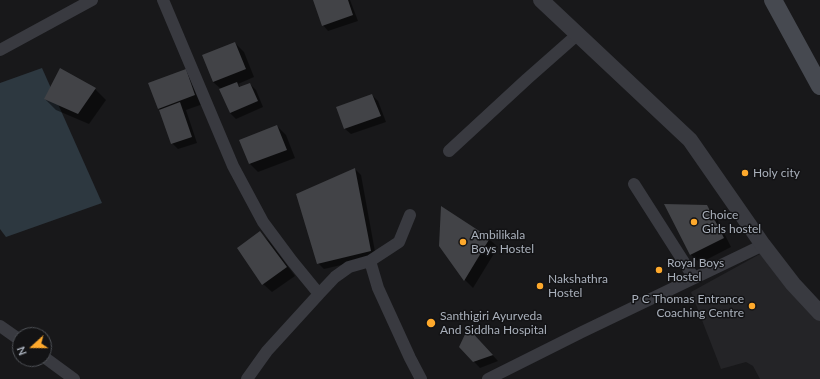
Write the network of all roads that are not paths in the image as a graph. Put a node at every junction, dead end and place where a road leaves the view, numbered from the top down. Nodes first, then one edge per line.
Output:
1 (163, 0) edge
2 (541, 0) edge
3 (773, 0) edge
4 (88, 1) edge
5 (578, 34) junction
6 (0, 50) edge
7 (820, 86) edge
8 (449, 151) dead end
9 (634, 184) dead end
10 (410, 215) dead end
11 (763, 245) junction
12 (370, 261) junction
13 (694, 278) junction
14 (319, 294) junction
15 (820, 313) edge
16 (0, 326) edge
17 (12, 334) edge
18 (52, 364) edge
19 (74, 379) edge
20 (247, 379) edge
21 (420, 379) edge
22 (488, 379) edge

1 - 14 street
2 - 5 street
3 - 7 main road
4 - 6 street
5 - 8 street
5 - 11 street
9 - 13 street
10 - 12 street
11 - 13 street
11 - 15 street
12 - 14 street
12 - 21 street
13 - 22 street
14 - 20 street
16 - 17 street
18 - 19 street

